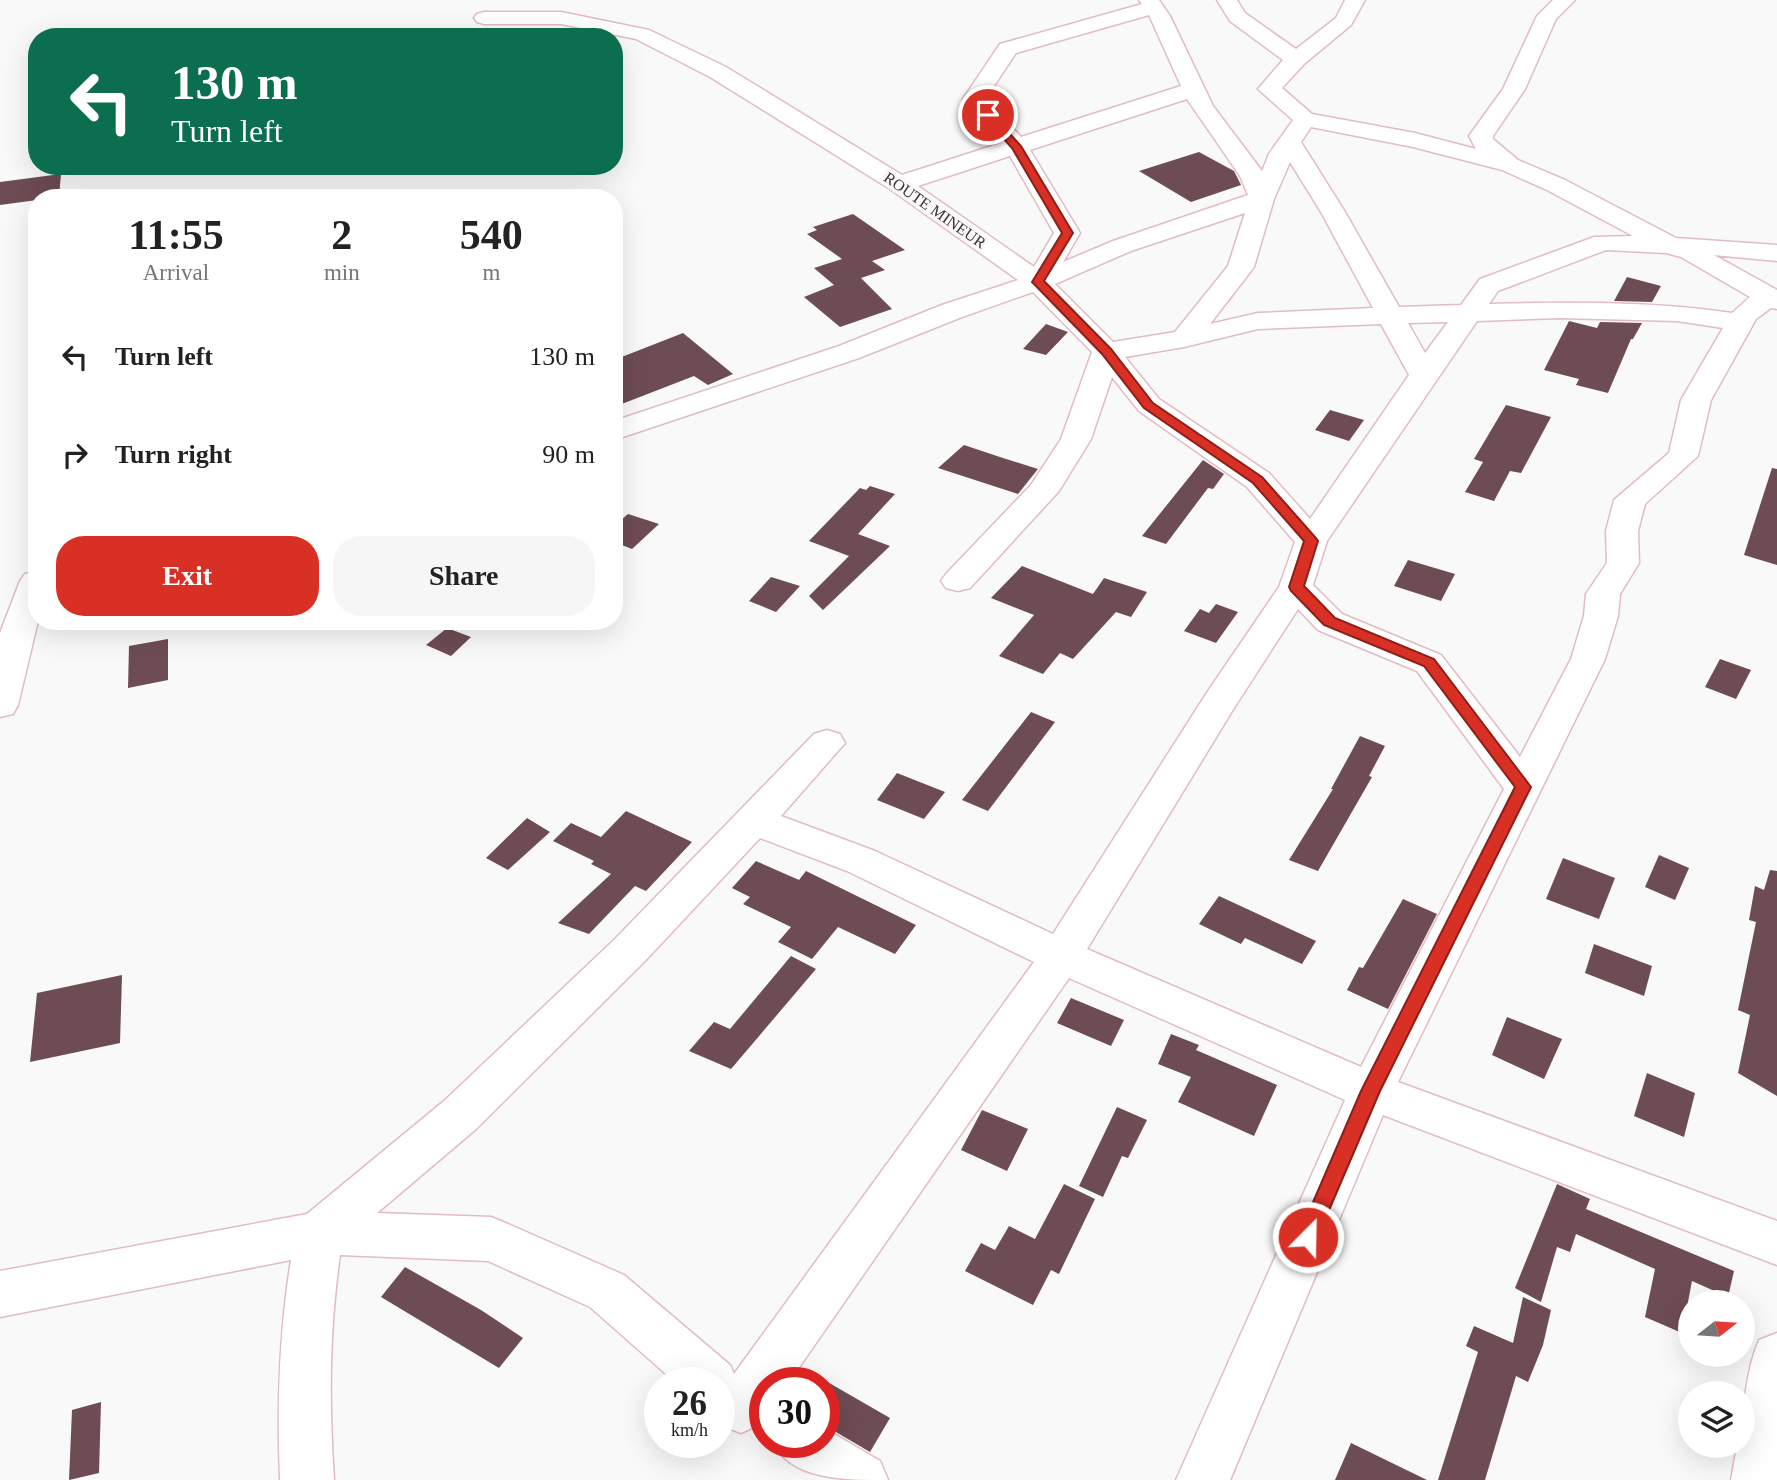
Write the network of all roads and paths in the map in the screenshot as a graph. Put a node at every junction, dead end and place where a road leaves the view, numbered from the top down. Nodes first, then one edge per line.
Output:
1 (1227, 0) edge
2 (1354, 0) edge
3 (1565, 0) edge
4 (1151, 3) edge
5 (484, 18) dead end
6 (612, 28) edge
7 (623, 30) edge
8 (1296, 60) junction
9 (1194, 89) junction
10 (1305, 120) junction
11 (1289, 142) junction
12 (1016, 146) junction
13 (1510, 165) junction
14 (899, 184) junction
15 (1262, 200) junction
16 (1672, 246) junction
17 (1777, 253) edge
18 (1038, 282) junction
19 (1773, 299) edge
20 (1469, 312) junction
21 (1391, 316) junction
22 (1741, 322) junction
23 (1184, 339) junction
24 (1106, 351) junction
25 (1423, 375) junction
26 (623, 429) edge
27 (1311, 541) junction
28 (958, 581) dead end
29 (1296, 587) junction
30 (28, 599) edge
31 (0, 705) edge
32 (827, 743) dead end
33 (1523, 787) junction
34 (754, 821) junction
35 (1061, 956) junction
36 (1371, 1091) junction
37 (318, 1233) junction
38 (1777, 1243) edge
39 (0, 1294) edge
40 (1777, 1357) edge
41 (696, 1367) edge
42 (735, 1399) edge
43 (825, 1458) edge
44 (307, 1480) edge
45 (861, 1480) edge
46 (1203, 1480) edge
47 (1758, 1480) edge

1 - 8 street
2 - 8 street
3 - 13 street
4 - 9 street
4 - 12 street
5 - 6 street, ROUTE MINEUR
7 - 14 street, ROUTE MINEUR
8 - 10 street
9 - 12 street
9 - 15 street
10 - 11 street
10 - 13 street
11 - 15 street
11 - 21 street
12 - 14 street
12 - 18 street
13 - 16 street
14 - 18 street, ROUTE MINEUR
15 - 18 street
15 - 23 street
16 - 17 street
16 - 19 street
16 - 20 street
18 - 24 street, ROUTE MINEUR
18 - 26 street
19 - 22 street
20 - 21 street
20 - 22 street
20 - 25 street
21 - 23 street
21 - 25 street
22 - 33 street
23 - 24 street
24 - 27 street, ROUTE MINEUR
24 - 28 street
25 - 27 street
27 - 29 street
29 - 33 street
29 - 35 street
30 - 31 street
32 - 34 street
33 - 36 street
34 - 35 street
34 - 37 street
35 - 36 street
35 - 42 street
36 - 38 street
36 - 46 street
37 - 39 street
37 - 41 street
37 - 44 street
40 - 47 street
43 - 45 street

